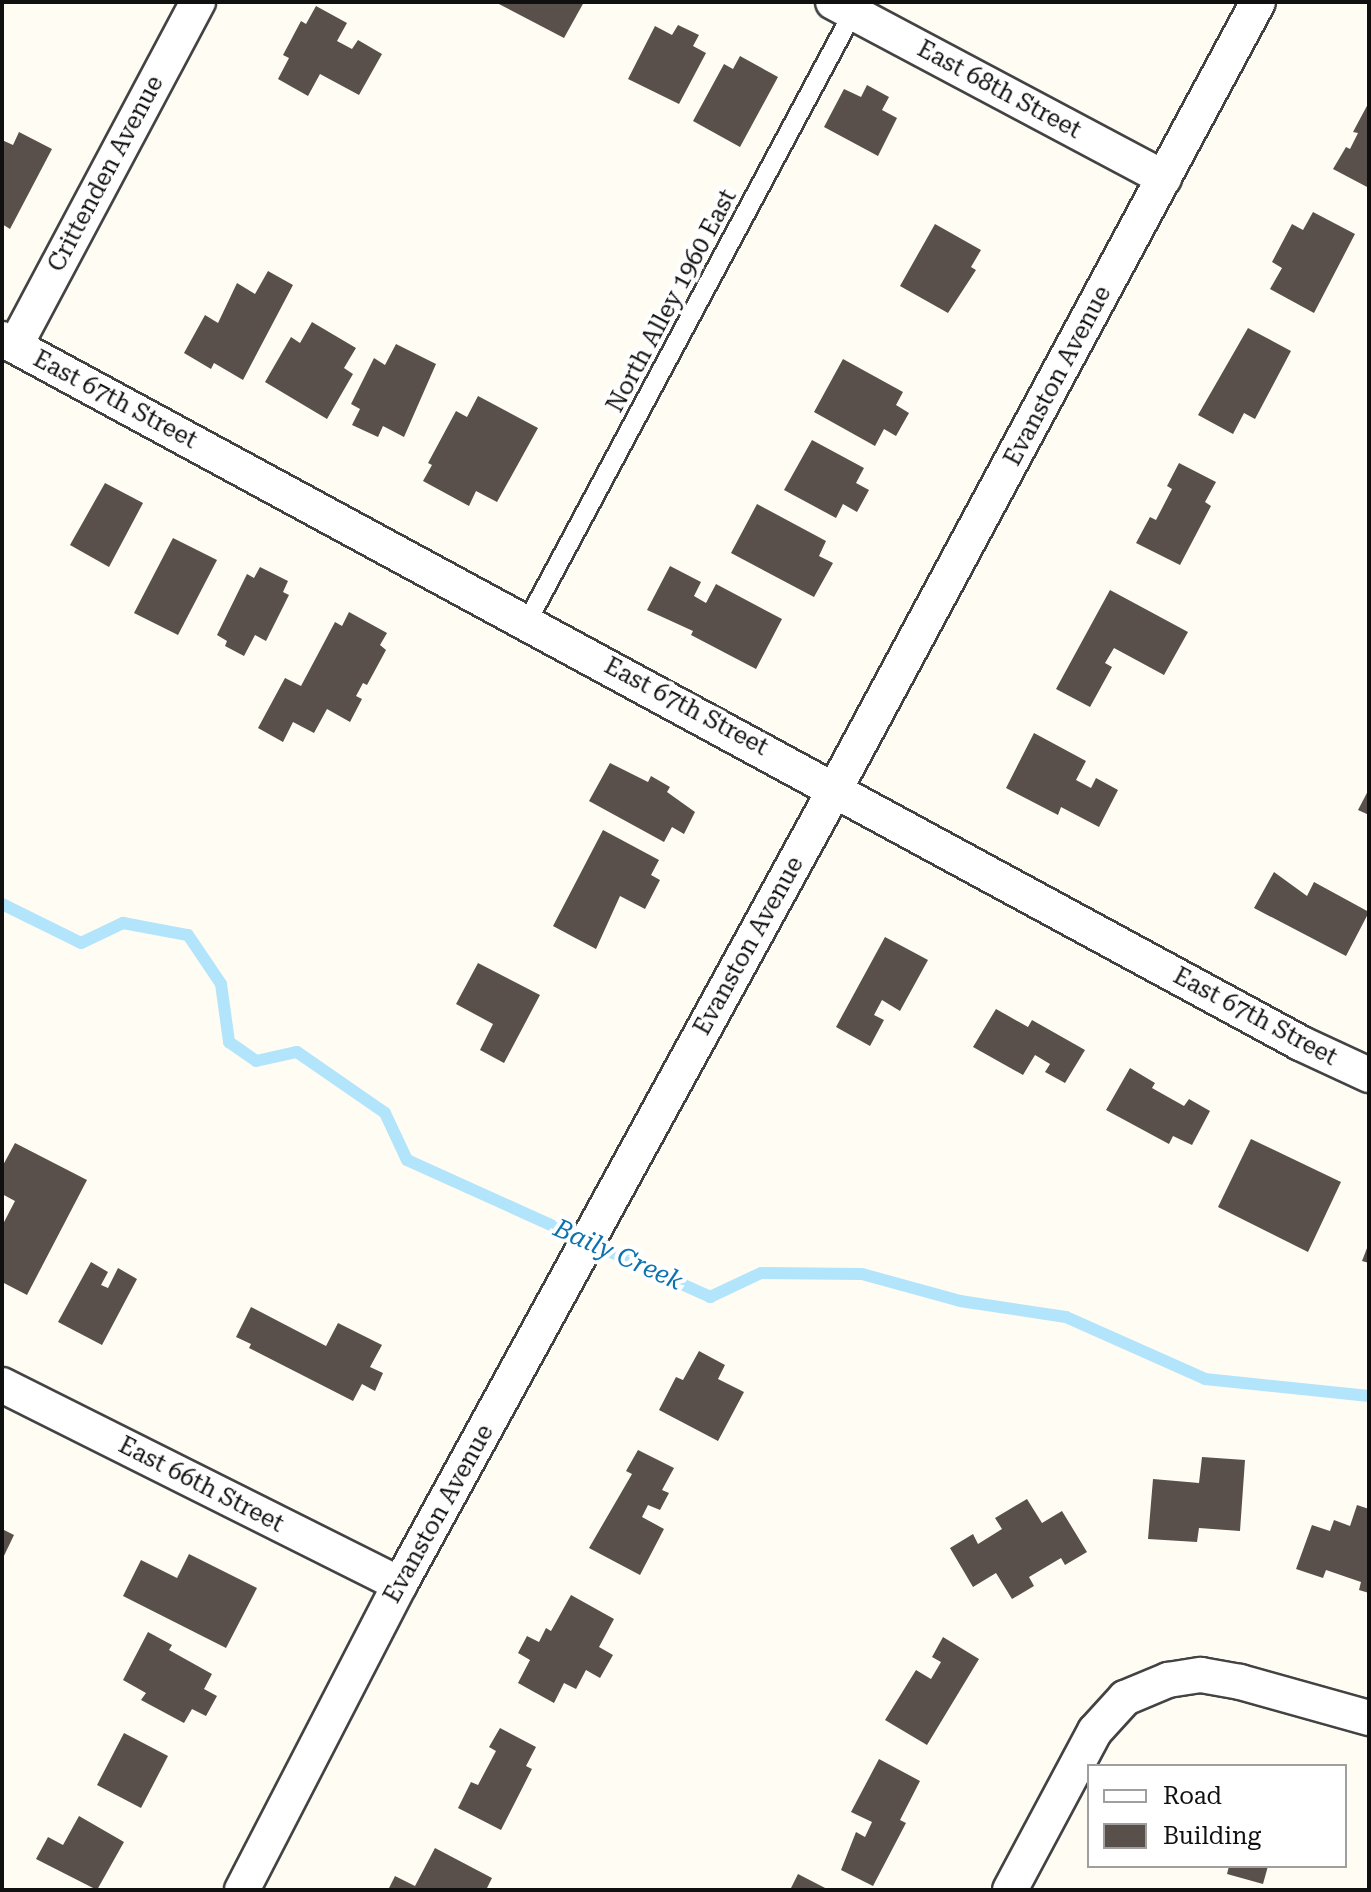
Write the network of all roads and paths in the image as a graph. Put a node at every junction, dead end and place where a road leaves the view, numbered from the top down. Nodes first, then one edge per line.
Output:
1 (198, 2) edge
2 (1258, 2) edge
3 (848, 6) edge
4 (1164, 178) junction
5 (8, 342) edge
6 (527, 622) junction
7 (835, 789) junction
8 (1369, 1075) edge
9 (2, 1385) edge
10 (400, 1584) junction
11 (1369, 1718) edge
12 (242, 1890) edge
13 (1010, 1890) edge

1 - 5 street, Crittenden Avenue
2 - 4 street, Evanston Avenue
3 - 4 street, East 68th Street
3 - 6 lane, North Alley 1960 East
4 - 7 street, Evanston Avenue
5 - 6 street, East 67th Street
6 - 7 street, East 67th Street
7 - 8 street, East 67th Street
7 - 10 street, Evanston Avenue
9 - 10 street, East 66th Street
10 - 12 street, Evanston Avenue
11 - 13 street

